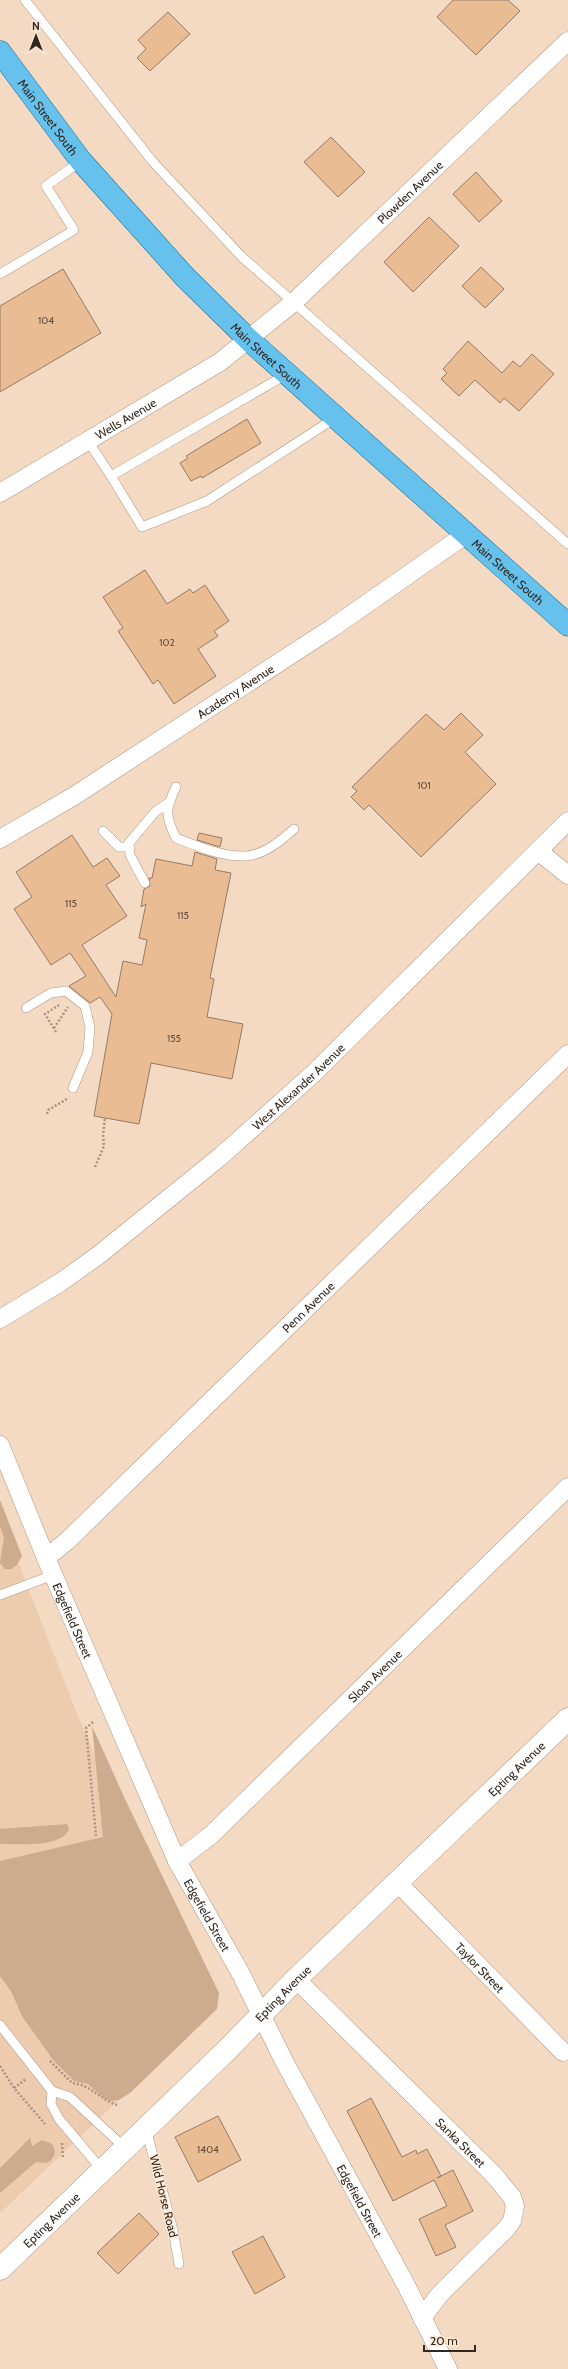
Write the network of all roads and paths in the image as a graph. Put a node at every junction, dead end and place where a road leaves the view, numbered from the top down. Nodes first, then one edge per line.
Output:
1 (25, 0) edge
2 (568, 41) edge
3 (0, 52) edge
4 (82, 161) junction
5 (0, 274) edge
6 (294, 302) junction
7 (248, 339) junction
8 (288, 374) junction
9 (336, 418) junction
10 (88, 441) junction
11 (111, 476) junction
12 (0, 493) edge
13 (465, 535) junction
14 (568, 544) edge
15 (568, 625) edge
16 (176, 786) dead end
17 (168, 803) junction
18 (568, 821) edge
19 (294, 830) dead end
20 (102, 831) dead end
21 (0, 839) edge
22 (129, 847) junction
23 (538, 851) junction
24 (568, 875) edge
25 (145, 883) dead end
26 (59, 992) junction
27 (26, 1008) dead end
28 (56, 1032) dead end
29 (568, 1054) edge
30 (73, 1091) joint
31 (47, 1114) dead end
32 (105, 1118) dead end
33 (95, 1167) dead end
34 (0, 1319) edge
35 (0, 1446) edge
36 (568, 1487) edge
37 (46, 1558) junction
38 (53, 1575) junction
39 (0, 1594) edge
40 (568, 1719) edge
41 (93, 1722) dead end
42 (96, 1836) dead end
43 (178, 1861) junction
44 (398, 1882) junction
45 (296, 1979) junction
46 (261, 2015) junction
47 (0, 2025) edge
48 (562, 2052) dead end
49 (50, 2061) dead end
50 (0, 2066) edge
51 (28, 2077) dead end
52 (14, 2088) junction
53 (52, 2091) junction
54 (117, 2105) dead end
55 (48, 2127) dead end
56 (146, 2128) junction
57 (61, 2141) dead end
58 (126, 2148) junction
59 (63, 2157) dead end
60 (102, 2170) junction
61 (179, 2264) dead end
62 (0, 2269) edge
63 (422, 2318) junction
64 (448, 2369) edge

1 - 6 lane
2 - 6 street, Plowden Avenue
3 - 4 main road, Main Street South
4 - 5 lane
4 - 7 main road, Main Street South
6 - 7 street, Plowden Avenue
6 - 14 lane
7 - 8 main road, Main Street South
7 - 10 street, Wells Avenue
8 - 9 main road, Main Street South
8 - 11 lane
9 - 11 lane
9 - 13 main road, Main Street South
10 - 11 lane
10 - 12 street, Wells Avenue
13 - 15 main road, Main Street South
13 - 21 street, Academy Avenue
16 - 17 lane
17 - 19 lane
17 - 22 lane
18 - 23 street, West Alexander Avenue
20 - 22 lane
22 - 25 lane
23 - 24 street
23 - 34 street, West Alexander Avenue
26 - 27 lane
26 - 28 path
26 - 30 lane
29 - 37 street, Penn Avenue
30 - 31 path
32 - 33 path
35 - 37 street, Edgefield Street
36 - 43 street, Sloan Avenue
37 - 38 street, Edgefield Street
38 - 39 lane
38 - 43 street, Edgefield Street
40 - 44 street, Epting Avenue
41 - 42 path
43 - 46 street, Edgefield Street
44 - 45 street, Epting Avenue
44 - 48 street, Taylor Street
45 - 46 street, Epting Avenue
45 - 63 street, Sanka Street
46 - 56 street, Epting Avenue
46 - 63 street, Edgefield Street
47 - 53 lane
49 - 54 path
50 - 52 path
51 - 52 path
52 - 55 path
53 - 58 lane
53 - 60 lane
56 - 58 street, Epting Avenue
56 - 61 lane, Wild Horse Road
57 - 59 path
58 - 60 street, Epting Avenue
60 - 62 street, Epting Avenue
63 - 64 street, Edgefield Street

